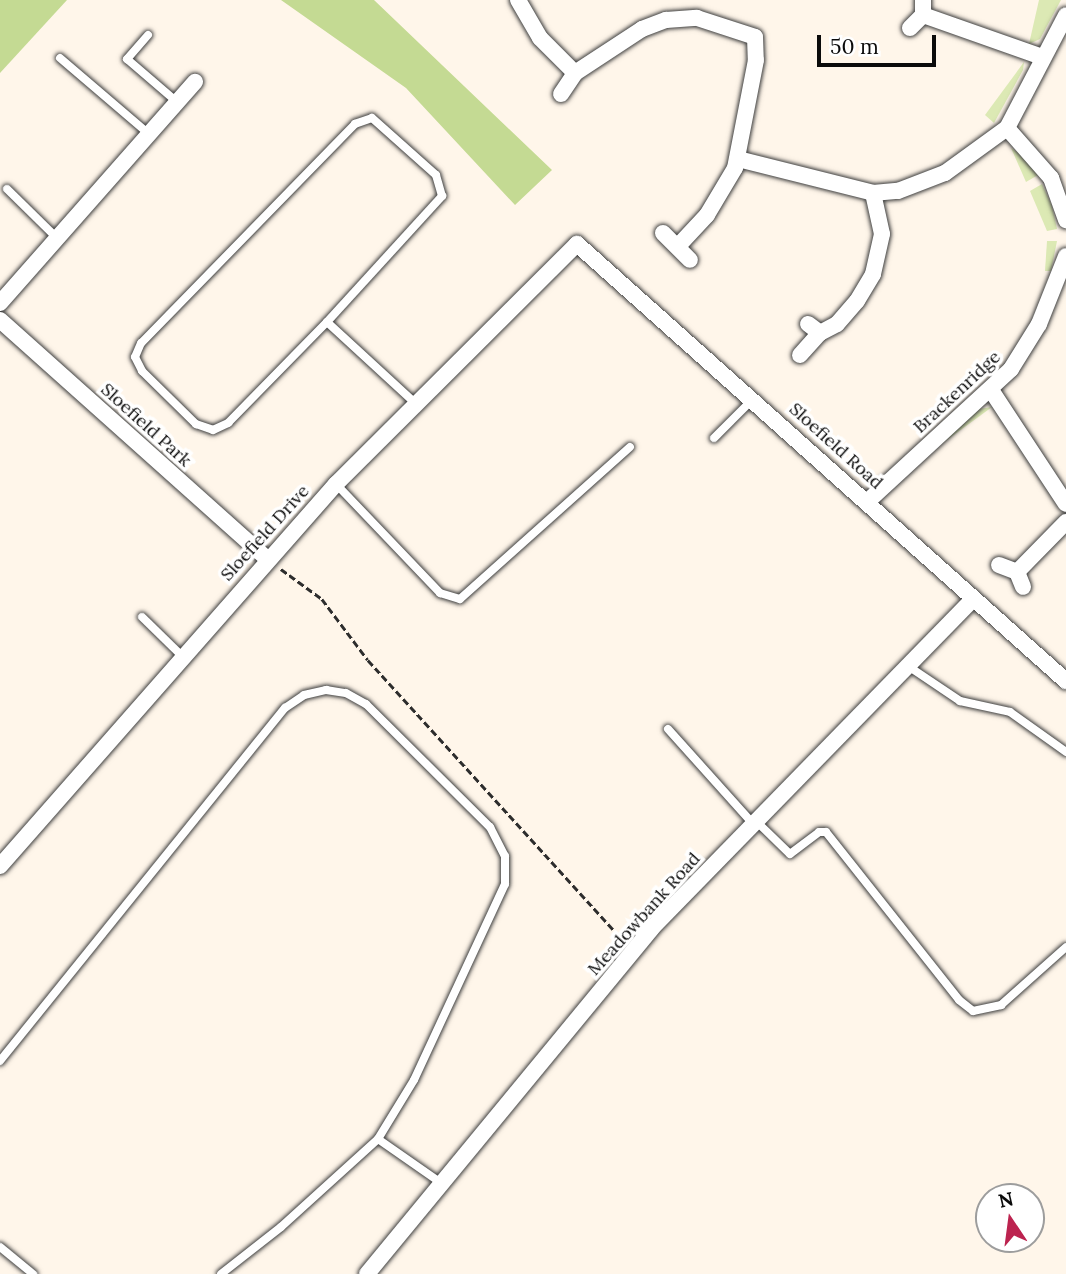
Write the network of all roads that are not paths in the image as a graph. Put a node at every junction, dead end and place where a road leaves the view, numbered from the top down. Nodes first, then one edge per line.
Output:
1 (518, 0) edge
2 (678, 0) edge
3 (923, 7) edge
4 (680, 17) junction
5 (1064, 26) edge
6 (910, 27) dead end
7 (148, 35) dead end
8 (1042, 57) junction
9 (60, 58) dead end
10 (575, 73) junction
11 (195, 82) dead end
12 (561, 94) dead end
13 (177, 102) junction
14 (1007, 128) junction
15 (149, 134) junction
16 (738, 159) junction
17 (7, 189) dead end
18 (873, 192) junction
19 (1066, 220) edge
20 (663, 233) dead end
21 (57, 237) junction
22 (577, 244) joint
23 (679, 245) junction
24 (1066, 256) edge
25 (690, 260) dead end
26 (0, 303) edge
27 (0, 320) edge
28 (327, 322) junction
29 (800, 355) dead end
30 (992, 390) junction
31 (753, 399) junction
32 (415, 403) junction
33 (714, 438) dead end
34 (630, 447) dead end
35 (336, 484) junction
36 (868, 501) junction
37 (1066, 504) edge
38 (1066, 522) edge
39 (267, 559) junction
40 (999, 565) dead end
41 (972, 600) junction
42 (142, 617) dead end
43 (182, 656) junction
44 (908, 666) junction
45 (1066, 681) edge
46 (668, 729) dead end
47 (1066, 752) edge
48 (755, 823) junction
49 (0, 866) edge
50 (1066, 947) edge
51 (0, 1061) edge
52 (378, 1139) junction
53 (441, 1183) junction
54 (0, 1247) edge
55 (33, 1274) edge
56 (221, 1274) edge
57 (367, 1274) edge

1 - 10 street
2 - 4 street
3 - 6 street
3 - 8 street
4 - 10 street
4 - 16 street
5 - 8 street
7 - 13 lane
8 - 14 street
9 - 15 lane
10 - 12 street
11 - 13 street
13 - 15 street
14 - 18 street
14 - 19 street
15 - 21 street
16 - 18 street
16 - 23 street
17 - 21 lane
18 - 29 street
20 - 23 street
21 - 26 street
22 - 31 street, Sloefield Road
22 - 32 street, Sloefield Drive
23 - 25 street
24 - 30 street, Brackenridge
27 - 39 street, Sloefield Park
28 - 28 lane
28 - 32 lane
30 - 36 street, Brackenridge
30 - 37 street
31 - 33 lane
31 - 36 street, Sloefield Road
32 - 35 street, Sloefield Drive
34 - 35 lane
35 - 39 street, Sloefield Drive
36 - 41 street, Sloefield Road
38 - 40 street
39 - 43 street, Sloefield Drive
41 - 44 street, Meadowbank Road
41 - 45 street, Sloefield Road
42 - 43 lane
43 - 49 street, Sloefield Drive
44 - 47 lane
44 - 48 street, Meadowbank Road
46 - 48 lane
48 - 50 lane
48 - 53 street, Meadowbank Road
51 - 52 lane
52 - 53 lane
52 - 56 lane
53 - 57 street, Meadowbank Road
54 - 55 lane

